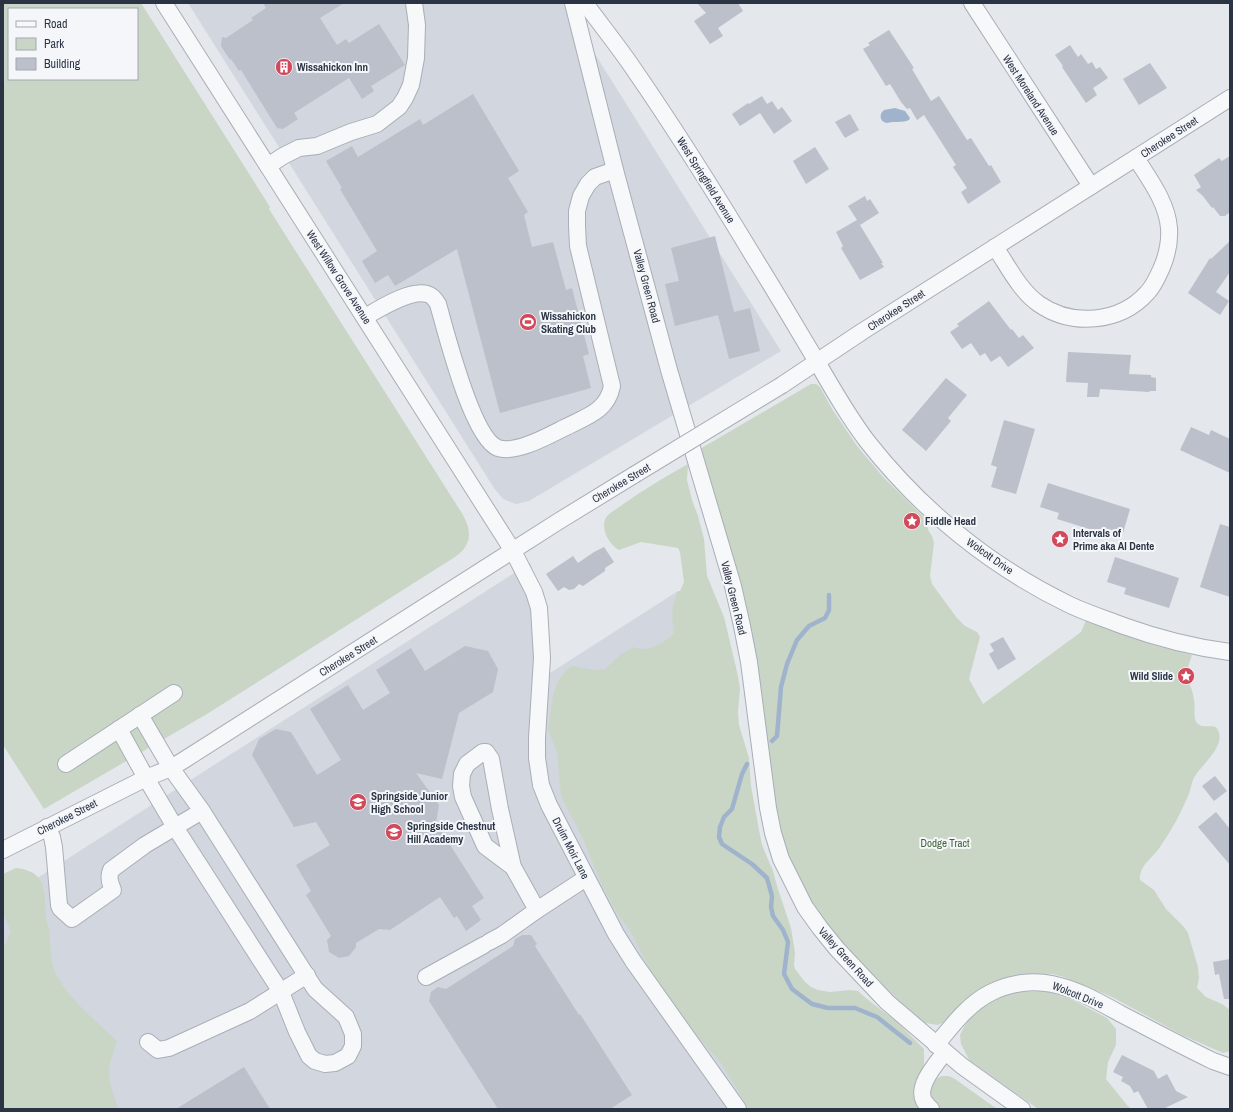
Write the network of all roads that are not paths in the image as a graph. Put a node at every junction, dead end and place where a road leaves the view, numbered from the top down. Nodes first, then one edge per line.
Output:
1 (164, 3) edge
2 (414, 3) edge
3 (572, 3) edge
4 (585, 3) edge
5 (972, 3) edge
6 (1230, 98) edge
7 (1136, 158) junction
8 (268, 166) junction
9 (615, 170) junction
10 (1091, 186) junction
11 (995, 247) junction
12 (365, 317) junction
13 (817, 363) junction
14 (513, 551) junction
15 (1230, 652) edge
16 (174, 693) dead end
17 (140, 715) junction
18 (119, 729) junction
19 (66, 764) dead end
20 (171, 768) junction
21 (146, 778) junction
22 (202, 811) junction
23 (47, 827) junction
24 (175, 827) junction
25 (3, 850) edge
26 (513, 867) junction
27 (586, 878) junction
28 (537, 910) junction
29 (306, 975) junction
30 (426, 978) dead end
31 (281, 992) junction
32 (148, 1042) dead end
33 (941, 1049) junction
34 (1230, 1067) edge
35 (738, 1109) edge
36 (931, 1109) edge
37 (1022, 1109) edge

1 - 8 street, West Willow Grove Avenue
2 - 8 street
3 - 9 street, Valley Green Road
4 - 13 street, West Springfield Avenue
5 - 10 street, West Moreland Avenue
6 - 7 street, Cherokee Street
7 - 10 street, Cherokee Street
7 - 11 street
8 - 12 street, West Willow Grove Avenue
9 - 12 street
9 - 33 street, Valley Green Road
10 - 11 street, Cherokee Street
11 - 13 street, Cherokee Street
12 - 14 street, West Willow Grove Avenue
13 - 14 street, Cherokee Street, bridge
13 - 15 street, Wolcott Drive
14 - 20 street, Cherokee Street
14 - 27 street, Druim Moir Lane
16 - 17 street
17 - 18 street
17 - 20 street
18 - 19 street
18 - 21 street
20 - 21 street, Cherokee Street
20 - 22 street
21 - 23 street, Cherokee Street
21 - 24 street
22 - 24 street
22 - 29 street
23 - 24 street
23 - 25 street, Cherokee Street
24 - 31 street
26 - 26 street
26 - 28 street
27 - 28 street
27 - 35 street, Druim Moir Lane
28 - 30 street
29 - 31 street
29 - 31 street
31 - 32 street
33 - 34 street, Wolcott Drive
33 - 36 street
33 - 37 street, Valley Green Road

